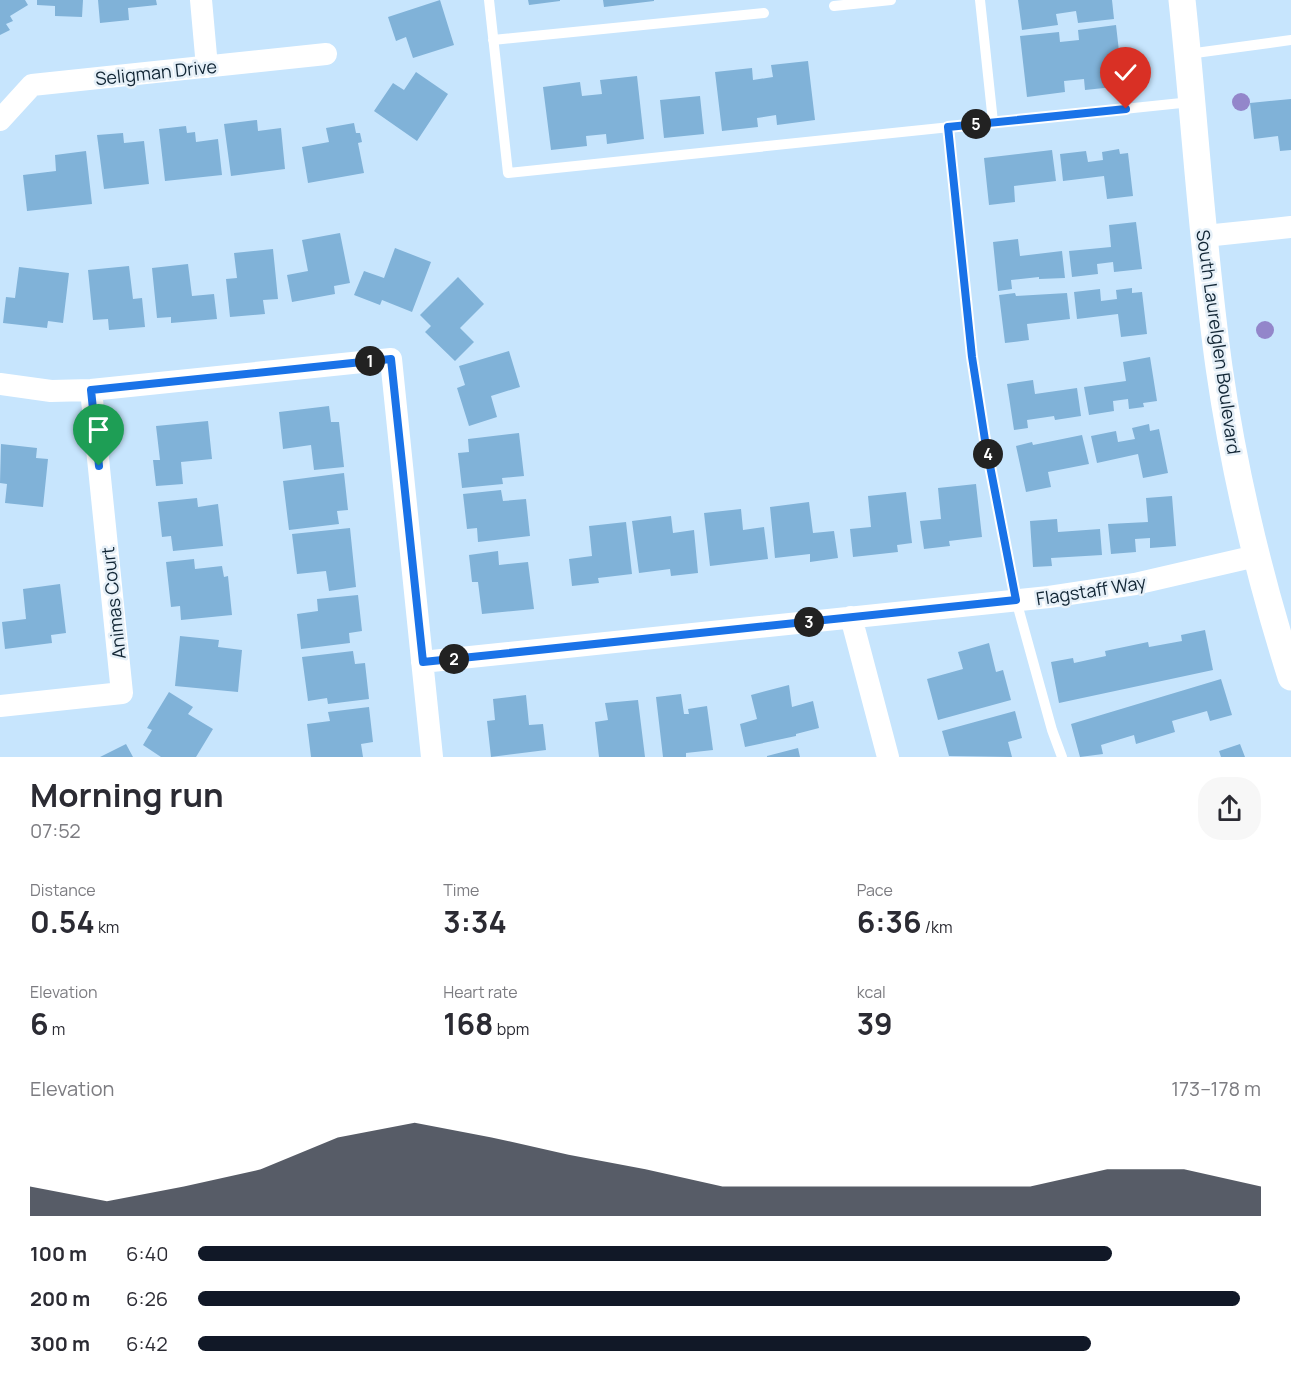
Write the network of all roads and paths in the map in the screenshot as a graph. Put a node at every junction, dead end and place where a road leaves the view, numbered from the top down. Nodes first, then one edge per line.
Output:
1 (201, 0) edge
2 (489, 0) edge
3 (891, 0) edge
4 (980, 0) edge
5 (1182, 0) edge
6 (834, 6) dead end
7 (764, 13) dead end
8 (493, 40) junction
9 (1291, 40) edge
10 (326, 54) dead end
11 (1188, 54) junction
12 (207, 67) junction
13 (1192, 102) junction
14 (0, 120) edge
15 (993, 123) junction
16 (948, 127) junction
17 (1291, 227) edge
18 (1205, 236) junction
19 (0, 384) edge
20 (91, 390) junction
21 (1256, 556) junction
22 (1016, 600) junction
23 (851, 617) junction
24 (423, 662) junction
25 (1291, 677) edge
26 (0, 706) edge
27 (432, 757) edge
28 (888, 757) edge
29 (1062, 757) edge

1 - 12 street
2 - 8 lane
3 - 6 lane
4 - 15 lane
5 - 11 street, South Laurelglen Boulevard
7 - 8 lane
8 - 16 lane
9 - 11 lane
10 - 12 street, Seligman Drive
11 - 13 street, South Laurelglen Boulevard
12 - 14 street, Seligman Drive
13 - 15 lane
13 - 18 street, South Laurelglen Boulevard
15 - 16 lane
16 - 22 lane
17 - 18 street
18 - 21 street, South Laurelglen Boulevard
19 - 20 street
20 - 24 street
20 - 26 street, Animas Court
21 - 22 street, Flagstaff Way
21 - 25 street, South Laurelglen Boulevard
22 - 23 street, Flagstaff Way
22 - 29 lane
23 - 24 street, Flagstaff Way
23 - 28 street
24 - 27 street

